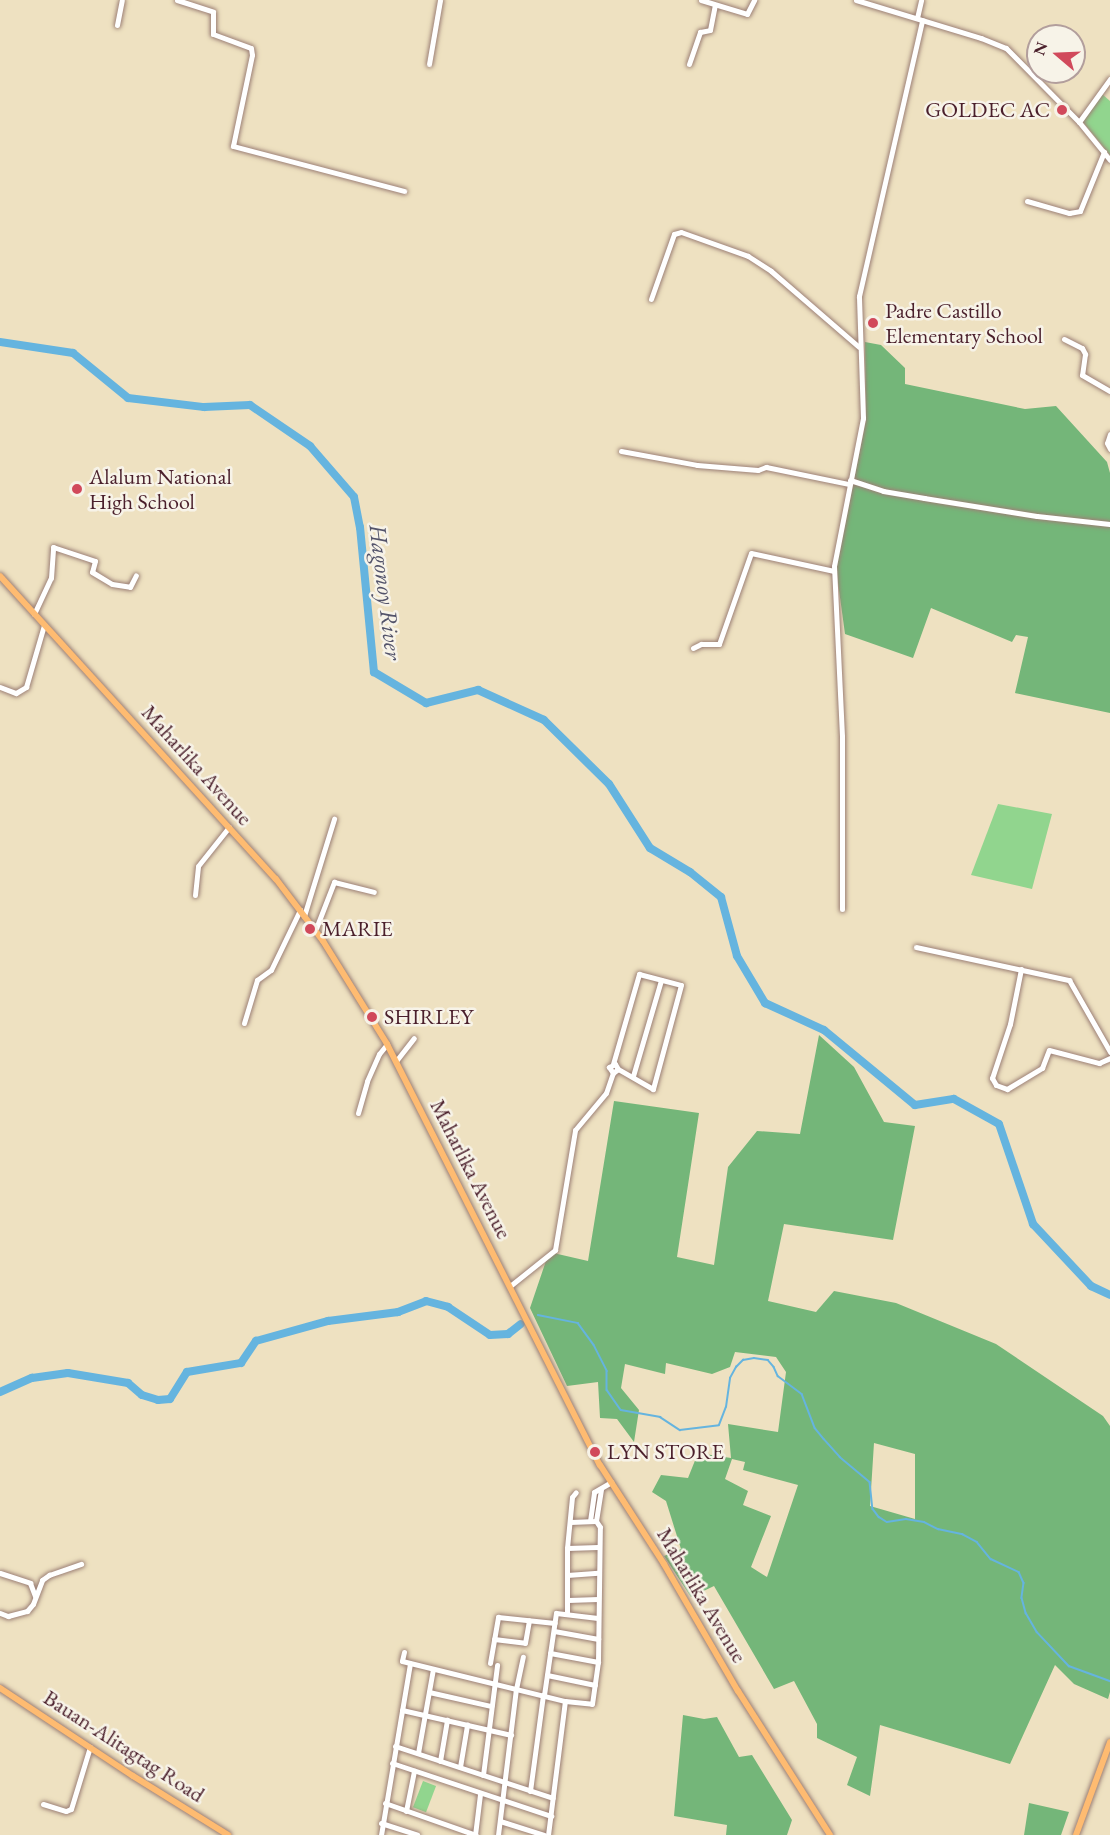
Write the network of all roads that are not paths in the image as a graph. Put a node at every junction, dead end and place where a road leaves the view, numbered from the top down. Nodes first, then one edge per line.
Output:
1 (122, 0) edge
2 (177, 0) edge
3 (440, 0) edge
4 (701, 0) edge
5 (754, 0) edge
6 (856, 0) edge
7 (921, 0) edge
8 (715, 5) junction
9 (919, 19) junction
10 (117, 25) dead end
11 (429, 64) dead end
12 (688, 64) dead end
13 (1110, 79) edge
14 (1079, 122) junction
15 (1104, 152) junction
16 (1110, 160) edge
17 (404, 191) dead end
18 (1027, 201) dead end
19 (651, 299) dead end
20 (1064, 339) dead end
21 (859, 347) junction
22 (1110, 392) edge
23 (1110, 434) edge
24 (1110, 449) edge
25 (621, 451) dead end
26 (849, 482) junction
27 (1110, 525) edge
28 (834, 571) junction
29 (136, 575) dead end
30 (0, 576) edge
31 (34, 615) junction
32 (44, 625) junction
33 (693, 648) dead end
34 (0, 687) edge
35 (334, 819) dead end
36 (229, 827) junction
37 (374, 892) dead end
38 (195, 896) dead end
39 (842, 909) dead end
40 (302, 913) junction
41 (315, 931) junction
42 (916, 946) dead end
43 (1021, 969) junction
44 (661, 980) junction
45 (244, 1023) dead end
46 (414, 1038) dead end
47 (387, 1044) junction
48 (1110, 1052) edge
49 (1110, 1058) edge
50 (396, 1061) junction
51 (616, 1071) junction
52 (633, 1076) junction
53 (358, 1113) dead end
54 (510, 1286) junction
55 (611, 1482) junction
56 (576, 1492) dead end
57 (593, 1521) junction
58 (570, 1522) junction
59 (598, 1547) junction
60 (567, 1548) junction
61 (81, 1564) dead end
62 (0, 1573) edge
63 (598, 1573) junction
64 (567, 1575) junction
65 (35, 1596) junction
66 (598, 1599) junction
67 (568, 1600) junction
68 (0, 1614) edge
69 (567, 1614) junction
70 (598, 1618) junction
71 (529, 1620) junction
72 (555, 1623) junction
73 (554, 1631) junction
74 (494, 1639) junction
75 (598, 1639) junction
76 (404, 1652) dead end
77 (550, 1653) junction
78 (523, 1657) dead end
79 (598, 1662) junction
80 (410, 1663) junction
81 (490, 1663) dead end
82 (497, 1665) dead end
83 (433, 1669) junction
84 (547, 1675) junction
85 (494, 1684) junction
86 (595, 1684) junction
87 (0, 1688) edge
88 (516, 1689) junction
89 (429, 1692) junction
90 (543, 1695) junction
91 (565, 1701) junction
92 (491, 1706) junction
93 (402, 1710) junction
94 (425, 1715) junction
95 (447, 1720) junction
96 (467, 1725) junction
97 (488, 1730) junction
98 (511, 1736) junction
99 (1110, 1742) edge
100 (395, 1746) junction
101 (90, 1747) junction
102 (418, 1753) junction
103 (440, 1761) junction
104 (392, 1763) junction
105 (460, 1767) junction
106 (414, 1771) junction
107 (483, 1775) junction
108 (505, 1782) junction
109 (530, 1791) junction
110 (480, 1794) junction
111 (553, 1798) junction
112 (502, 1802) junction
113 (385, 1803) junction
114 (43, 1804) dead end
115 (406, 1811) junction
116 (550, 1816) junction
117 (500, 1821) junction
118 (381, 1823) junction
119 (228, 1835) edge
120 (381, 1835) edge
121 (417, 1835) edge
122 (475, 1835) edge
123 (498, 1835) edge
124 (546, 1835) edge
125 (830, 1835) edge
126 (1076, 1835) edge

1 - 10 street
2 - 17 street
3 - 11 street
4 - 8 street
5 - 8 street
6 - 9 street
7 - 9 street
8 - 12 street
9 - 14 street
9 - 21 street
13 - 14 street
14 - 15 street
15 - 16 street
15 - 18 street
19 - 21 street
20 - 22 street
21 - 26 street
23 - 24 street
25 - 26 street
26 - 27 street
26 - 28 street
28 - 33 street
28 - 39 street
29 - 31 street
30 - 31 main road, Maharlika Avenue
31 - 32 main road, Maharlika Avenue
32 - 34 street
32 - 36 main road, Maharlika Avenue
35 - 40 street
36 - 38 street
36 - 40 main road, Maharlika Avenue
37 - 41 street
40 - 41 main road, Maharlika Avenue
40 - 45 street
41 - 47 main road, Maharlika Avenue
42 - 43 street
43 - 48 street
43 - 49 street
44 - 51 street
44 - 52 street
44 - 52 street
46 - 50 street
47 - 50 main road, Maharlika Avenue
47 - 53 street
50 - 54 main road, Maharlika Avenue
51 - 52 street
51 - 54 street
54 - 55 main road, Maharlika Avenue
55 - 57 street
55 - 125 main road, Maharlika Avenue
56 - 58 street
57 - 58 street
57 - 59 street
58 - 60 street
59 - 60 street
59 - 63 street
60 - 64 street
61 - 65 street
62 - 65 street
63 - 64 street
63 - 66 street
64 - 67 street
65 - 68 street
66 - 67 street
66 - 70 street
67 - 69 street
69 - 70 street
69 - 72 street
70 - 75 street
71 - 72 street
71 - 74 street
71 - 74 street
72 - 73 street
73 - 75 street
73 - 77 street
74 - 81 street
75 - 79 street
76 - 80 street
77 - 79 street
77 - 84 street
78 - 88 street
79 - 86 street
80 - 83 street
80 - 93 street
82 - 85 street
83 - 85 street
83 - 89 street
84 - 86 street
84 - 90 street
85 - 88 street
85 - 92 street
86 - 91 street
87 - 101 main road, Bauan-Alitagtag Road
88 - 90 street
88 - 98 street
89 - 92 street
89 - 94 street
90 - 91 street
90 - 109 street
91 - 111 street
92 - 97 street
93 - 94 street
93 - 100 street
94 - 95 street
94 - 102 street
95 - 96 street
95 - 103 street
96 - 97 street
96 - 105 street
97 - 98 street
97 - 107 street
98 - 108 street
99 - 126 main road
100 - 102 street
100 - 104 street
101 - 114 street
101 - 119 main road, Bauan-Alitagtag Road
102 - 103 street
103 - 105 street
104 - 106 street
104 - 113 street
105 - 107 street
106 - 110 street
106 - 115 street
107 - 108 street
108 - 109 street
108 - 112 street
109 - 111 street
110 - 112 street
110 - 122 street
111 - 116 street
112 - 116 street
112 - 117 street
113 - 115 street
113 - 118 street
115 - 122 street
116 - 124 street
117 - 123 street
117 - 124 street
118 - 120 street
118 - 121 street

